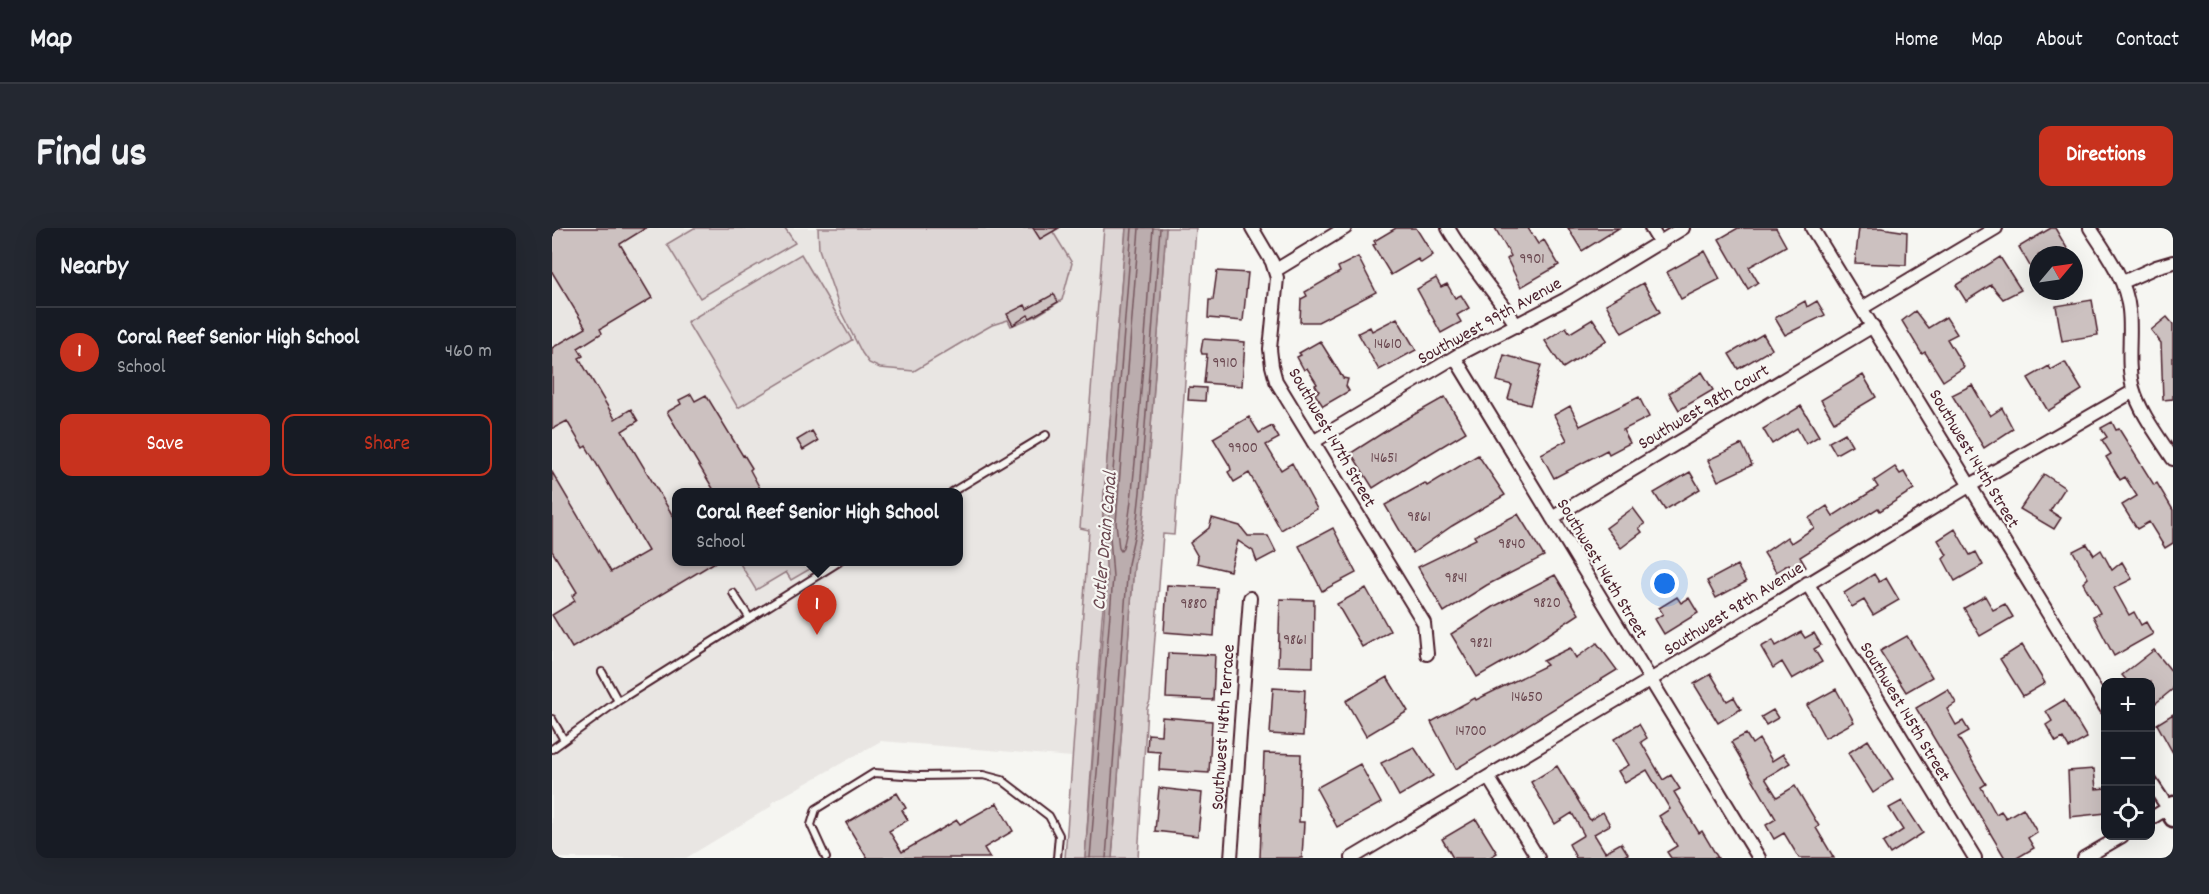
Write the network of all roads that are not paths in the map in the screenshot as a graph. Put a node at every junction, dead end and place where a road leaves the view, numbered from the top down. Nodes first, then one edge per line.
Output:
1 (1252, 228) edge
2 (1345, 228) edge
3 (1448, 228) edge
4 (1651, 228) edge
5 (1683, 228) edge
6 (1812, 228) edge
7 (1996, 228) edge
8 (2090, 228) edge
9 (1660, 243) junction
10 (2173, 262) edge
11 (1275, 270) junction
12 (2123, 282) junction
13 (1862, 308) junction
14 (1516, 326) junction
15 (1873, 326) junction
16 (1455, 358) junction
17 (2133, 391) junction
18 (1046, 435) dead end
19 (1313, 442) junction
20 (2173, 459) edge
21 (1969, 486) junction
22 (959, 488) edge
23 (1552, 518) junction
24 (831, 566) edge
25 (1807, 583) junction
26 (733, 593) dead end
27 (1250, 598) dead end
28 (748, 617) junction
29 (1427, 654) dead end
30 (602, 672) dead end
31 (1650, 680) junction
32 (618, 700) junction
33 (2101, 700) edge
34 (552, 719) edge
35 (564, 740) junction
36 (552, 749) edge
37 (1488, 777) junction
38 (2154, 786) edge
39 (2171, 810) edge
40 (2155, 817) edge
41 (2115, 840) edge
42 (826, 858) edge
43 (1057, 858) edge
44 (1231, 858) edge
45 (1352, 858) edge
46 (1538, 858) edge
47 (1759, 858) edge
48 (1975, 858) edge
49 (2084, 858) edge

1 - 11 street, Southwest 147th Street
2 - 11 street
3 - 14 street
4 - 9 street
5 - 9 street, Southwest 99th Avenue
6 - 13 street, Southwest 144th Street
7 - 13 street
8 - 12 street
9 - 14 street, Southwest 99th Avenue
10 - 12 street
11 - 19 street, Southwest 147th Street
12 - 17 street
13 - 15 street, Southwest 144th Street
14 - 16 street, Southwest 99th Avenue
15 - 21 street, Southwest 144th Street
15 - 23 street, Southwest 98th Court
16 - 19 street, Southwest 99th Avenue
16 - 23 street, Southwest 146th Street
17 - 20 street
17 - 21 street, Southwest 98th Avenue
18 - 22 lane
19 - 29 street, Southwest 147th Street
21 - 25 street, Southwest 98th Avenue
21 - 33 street, Southwest 144th Street
23 - 31 street, Southwest 146th Street
24 - 28 lane
25 - 31 street, Southwest 98th Avenue
25 - 48 street, Southwest 145th Street
26 - 28 lane
27 - 44 street, Southwest 148th Terrace
28 - 32 lane
30 - 32 lane
31 - 37 street, Southwest 98th Avenue
31 - 47 street, Southwest 146th Street
32 - 35 lane
34 - 35 lane
35 - 36 lane
37 - 45 street, Southwest 98th Avenue
37 - 46 street
38 - 39 street
39 - 40 street
41 - 49 street
42 - 43 lane

